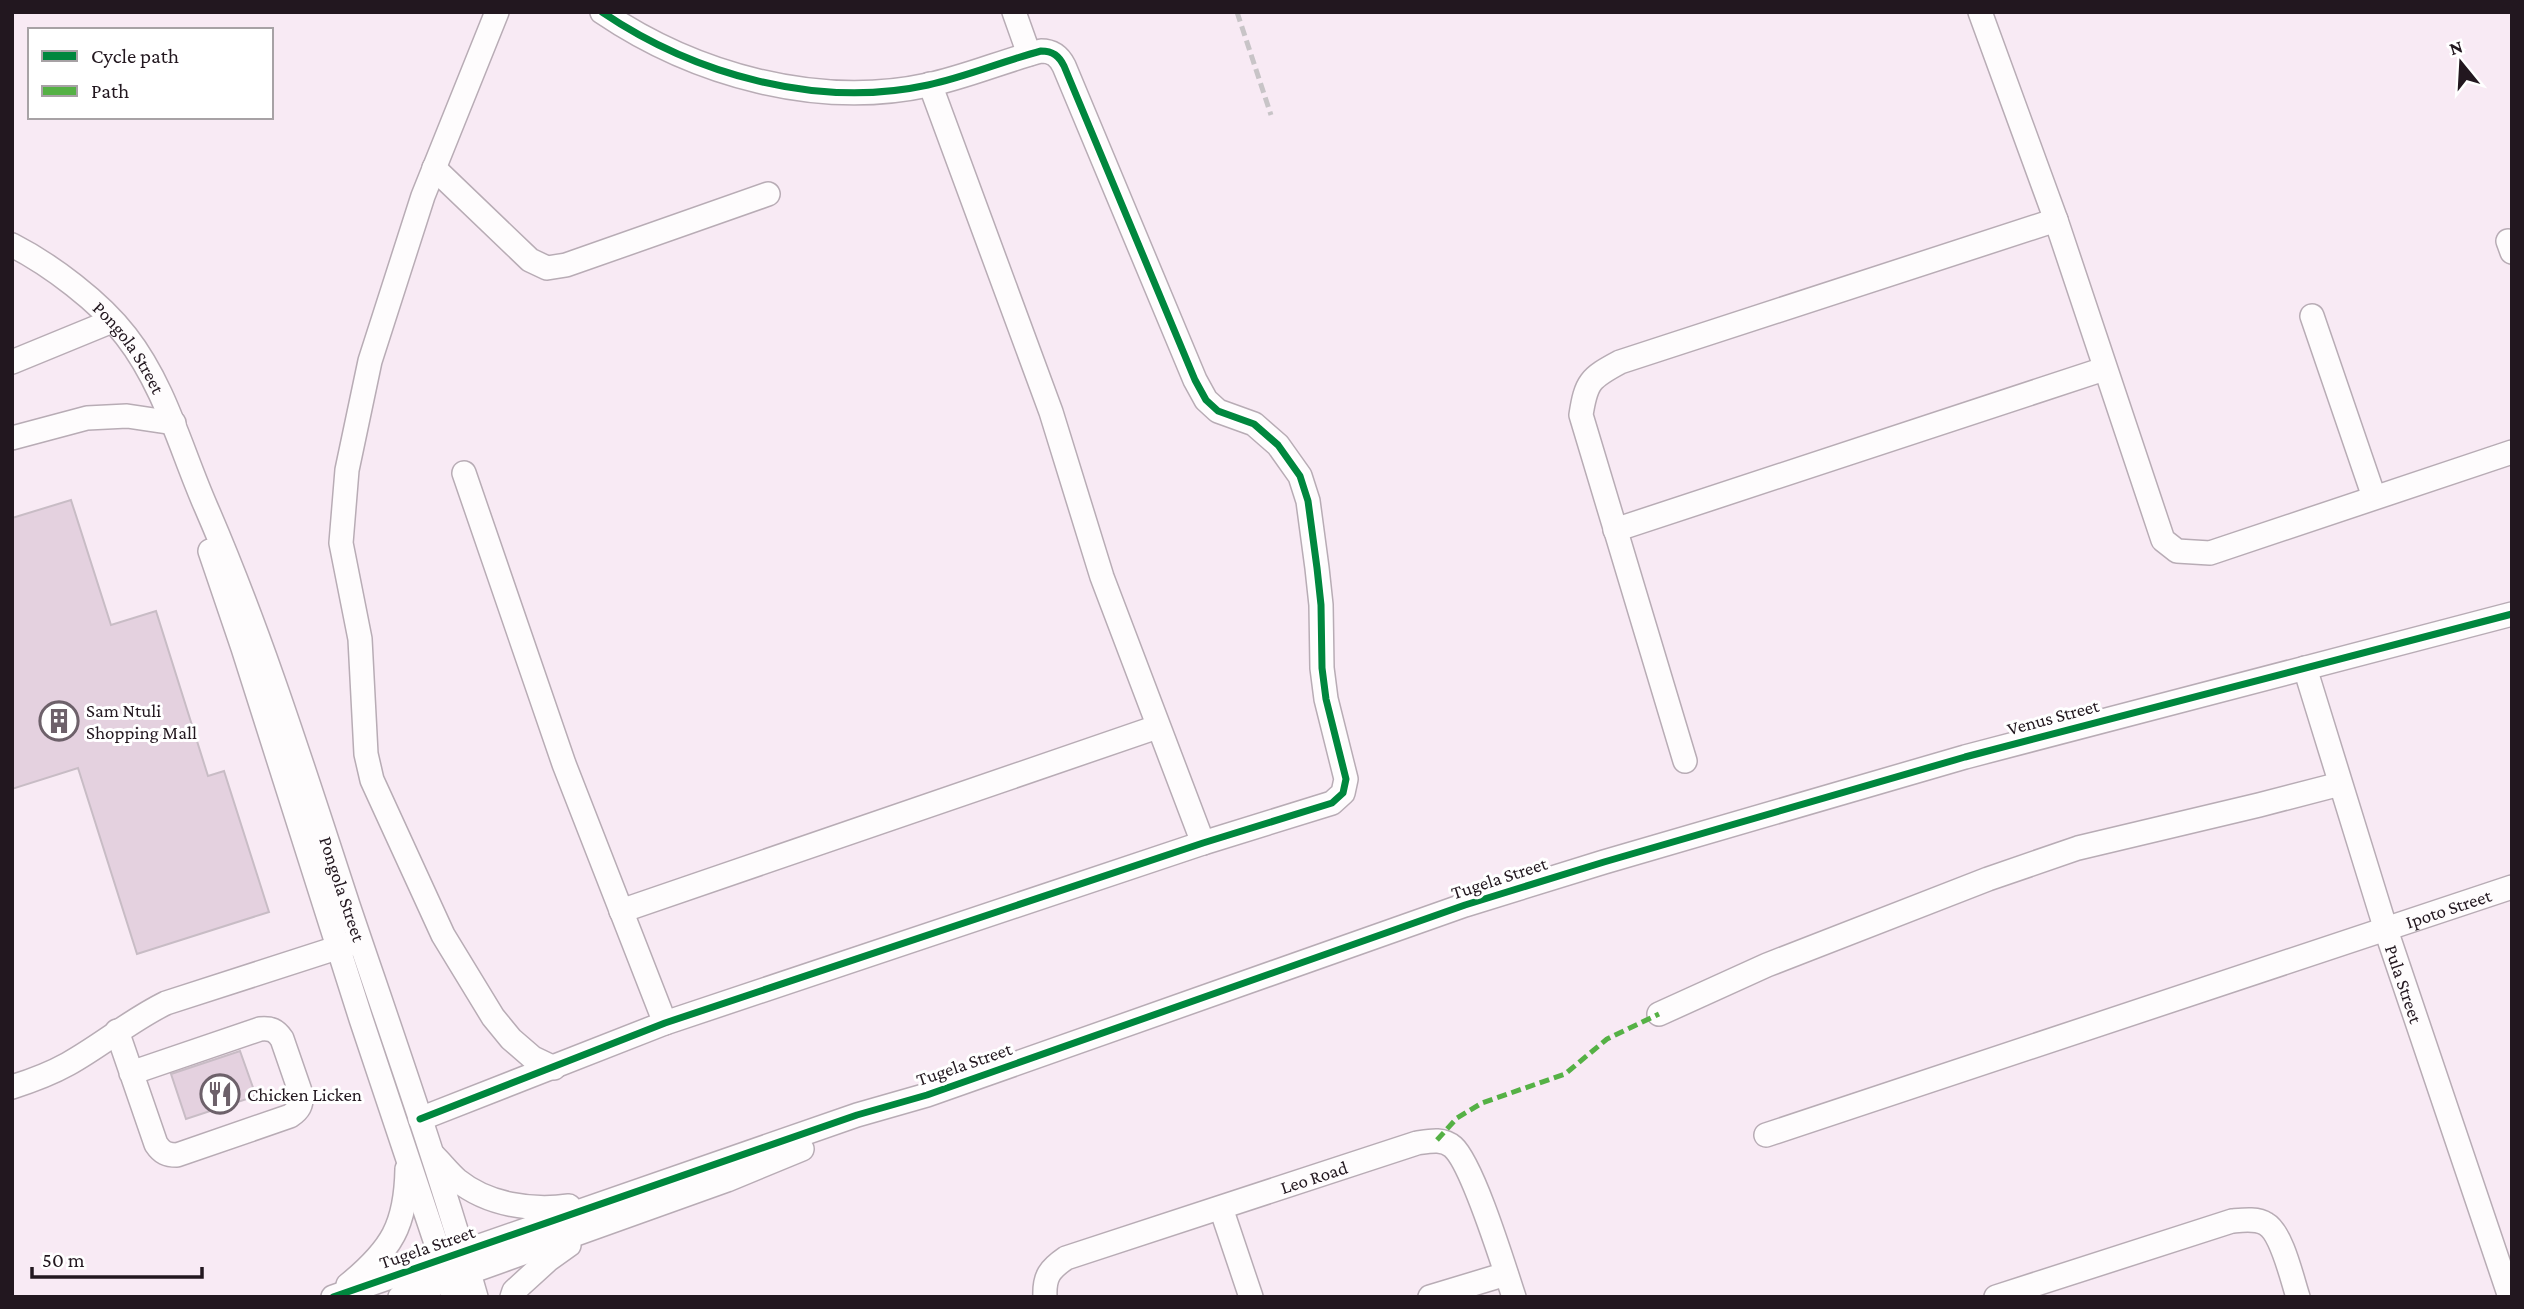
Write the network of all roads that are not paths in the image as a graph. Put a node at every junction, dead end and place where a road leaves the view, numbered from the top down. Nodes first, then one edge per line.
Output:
1 (497, 12) edge
2 (602, 12) edge
3 (1014, 12) edge
4 (1980, 12) edge
5 (1029, 54) junction
6 (930, 85) junction
7 (434, 168) junction
8 (768, 194) dead end
9 (2056, 220) junction
10 (12, 245) edge
11 (2312, 317) dead end
12 (112, 321) junction
13 (13, 360) edge
14 (2104, 369) junction
15 (174, 423) junction
16 (12, 438) edge
17 (2512, 452) edge
18 (464, 473) dead end
19 (2374, 497) junction
20 (1615, 530) junction
21 (2512, 614) edge
22 (2305, 668) junction
23 (1157, 727) junction
24 (1685, 761) dead end
25 (2340, 783) junction
26 (1203, 843) junction
27 (1604, 862) joint
28 (2512, 887) edge
29 (621, 911) junction
30 (2386, 930) junction
31 (349, 944) junction
32 (1659, 1014) dead end
33 (664, 1023) junction
34 (117, 1031) junction
35 (554, 1068) junction
36 (131, 1073) junction
37 (12, 1087) edge
38 (927, 1095) junction
39 (420, 1119) junction
40 (1766, 1135) dead end
41 (419, 1153) junction
42 (603, 1202) junction
43 (1221, 1208) junction
44 (594, 1227) junction
45 (455, 1272) edge
46 (1506, 1274) junction
47 (334, 1296) edge
48 (400, 1297) edge
49 (476, 1297) edge
50 (512, 1297) edge
51 (1045, 1297) edge
52 (1251, 1297) edge
53 (1430, 1297) edge
54 (1514, 1297) edge
55 (1996, 1297) edge
56 (2298, 1297) edge
57 (2510, 1297) edge

1 - 7 street
2 - 6 street
3 - 5 street
4 - 9 street
5 - 6 street
5 - 26 street
6 - 23 street
7 - 8 street
7 - 35 street
9 - 14 street
9 - 20 street
10 - 12 street, Pongola Street
11 - 19 street
12 - 13 street
12 - 15 street, Pongola Street
14 - 19 street
14 - 20 street
15 - 16 street
15 - 31 street, Pongola Street
17 - 19 street
18 - 29 street
20 - 24 street
21 - 22 street, Venus Street
22 - 25 street, Pula Street
22 - 27 street, Venus Street
23 - 26 street
23 - 29 street
25 - 30 street, Pula Street
25 - 32 street
26 - 33 street
27 - 38 street, Tugela Street
28 - 30 street, Ipoto Street
29 - 33 street
30 - 40 street, Ipoto Street
30 - 57 street, Pula Street
31 - 34 street
31 - 39 street, Pongola Street
31 - 41 street, Pongola Street
33 - 35 street
34 - 36 street
34 - 37 street
35 - 39 street
36 - 36 street
38 - 42 street, Tugela Street
38 - 44 street, Tugela Street
39 - 41 street, Pongola Street
41 - 42 street
41 - 45 street, Pongola Street
41 - 47 street
42 - 45 street, Tugela Street
43 - 46 street, Leo Road
43 - 51 street, Leo Road
43 - 52 street
44 - 45 street, Tugela Street
44 - 50 street
45 - 47 street, Tugela Street
45 - 48 street, Tugela Street
45 - 49 street, Pongola Street
46 - 53 street
46 - 54 street, Leo Road
55 - 56 street

